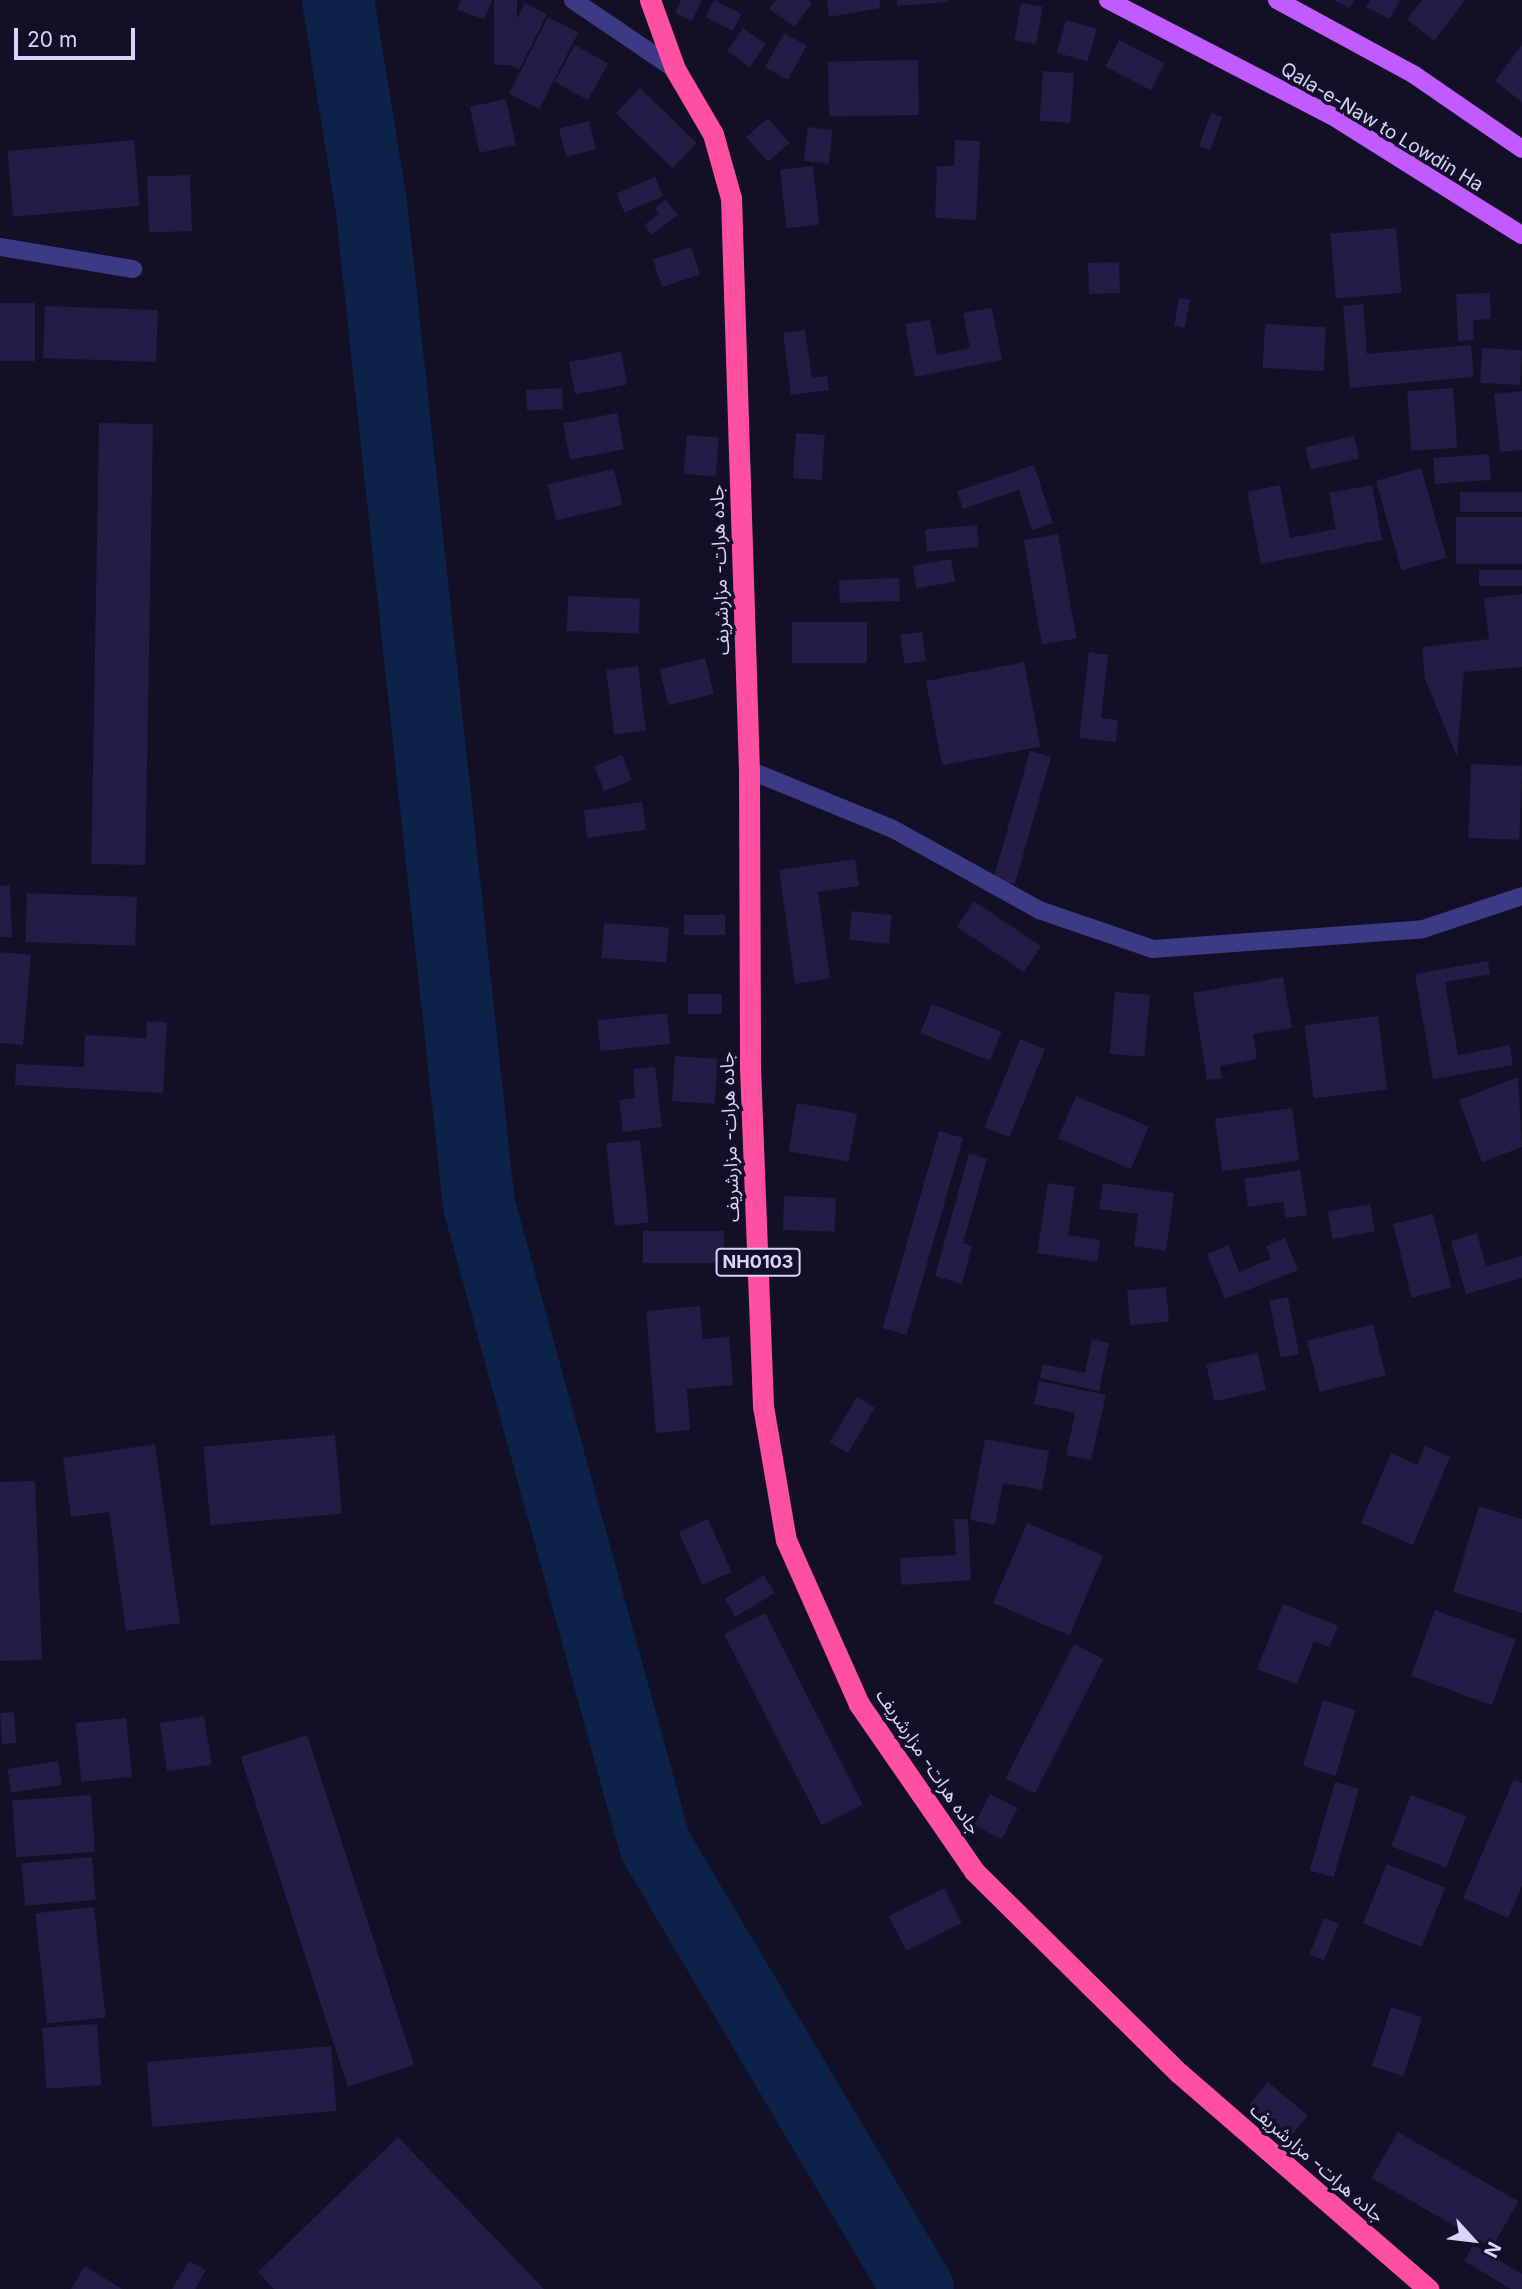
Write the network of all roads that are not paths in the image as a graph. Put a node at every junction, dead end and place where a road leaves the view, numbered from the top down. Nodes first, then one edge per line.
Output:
1 (573, 0) edge
2 (650, 0) edge
3 (1108, 0) edge
4 (1277, 0) edge
5 (675, 69) junction
6 (1522, 149) edge
7 (1522, 235) edge
8 (0, 247) edge
9 (133, 269) dead end
10 (749, 770) junction
11 (1522, 897) edge
12 (1428, 2289) edge

1 - 5 street
2 - 5 highway, جاده هرات- مزارشریف / NH0103
3 - 7 main road, Qala-e-Naw to Lowdin Ha
4 - 6 main road
5 - 10 highway, جاده هرات- مزارشریف / NH0103
8 - 9 street
10 - 11 street
10 - 12 highway, جاده هرات- مزارشریف / NH0103

